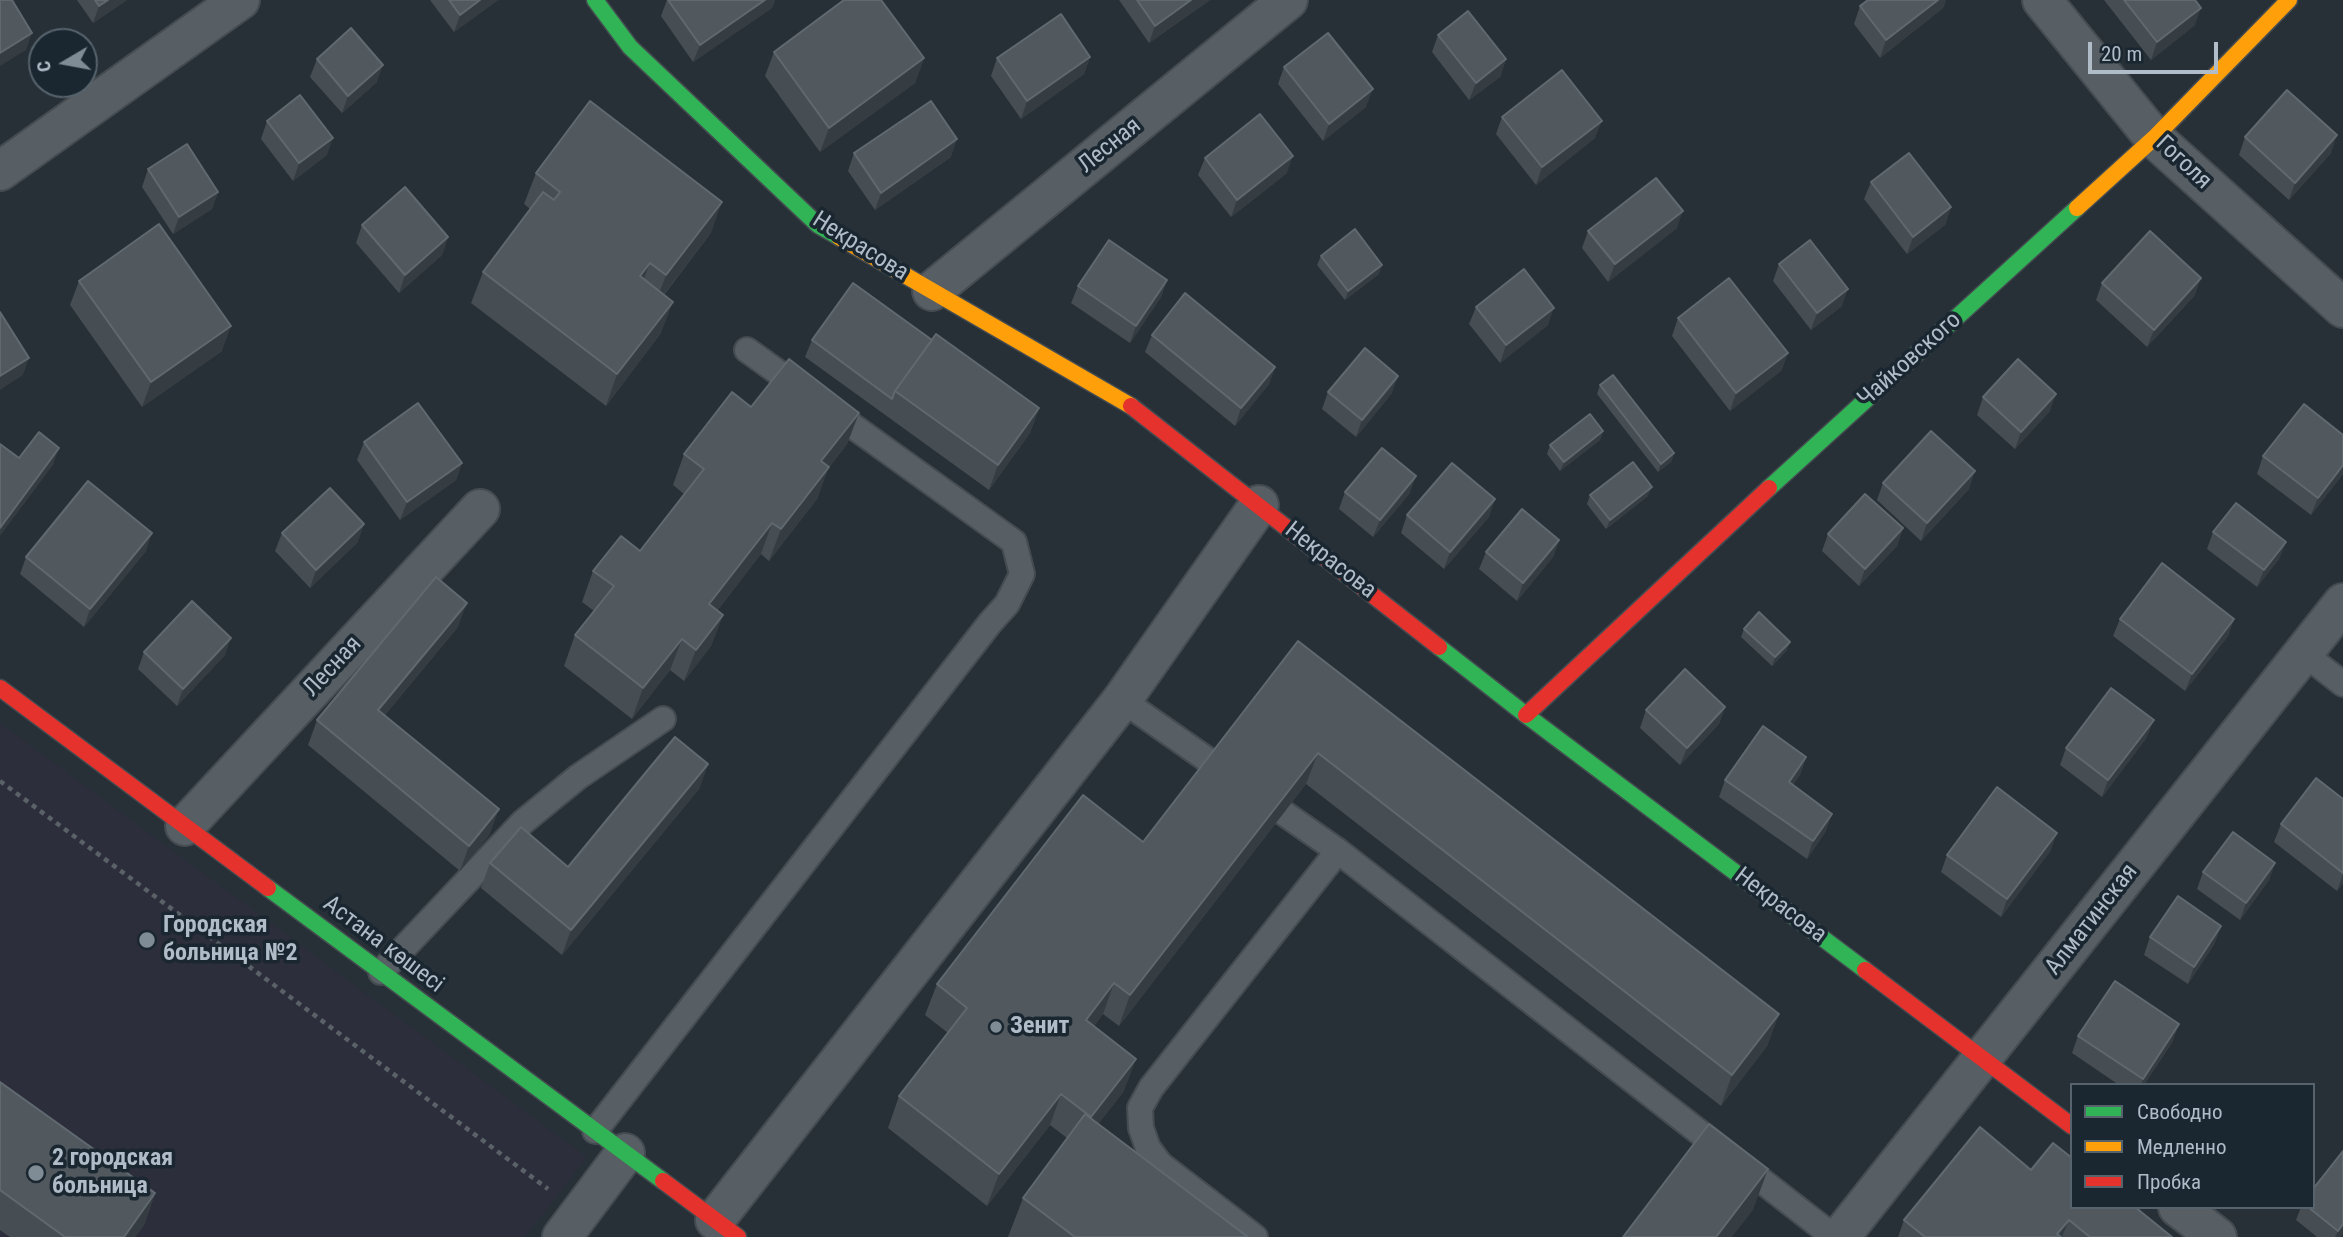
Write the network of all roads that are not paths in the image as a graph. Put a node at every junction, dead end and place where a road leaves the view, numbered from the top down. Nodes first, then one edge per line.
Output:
1 (240, 0) edge
2 (594, 0) edge
3 (1287, 0) edge
4 (2042, 0) edge
5 (2289, 0) edge
6 (2154, 138) junction
7 (0, 171) edge
8 (932, 291) junction
9 (2343, 308) edge
10 (747, 350) dead end
11 (1259, 505) junction
12 (480, 509) dead end
13 (2343, 603) edge
14 (2303, 653) junction
15 (2343, 684) edge
16 (0, 688) edge
17 (1122, 700) junction
18 (1526, 715) junction
19 (663, 719) dead end
20 (185, 826) junction
21 (1338, 851) junction
22 (381, 972) junction
23 (1983, 1058) junction
24 (2070, 1124) edge
25 (610, 1142) junction
26 (2181, 1209) edge
27 (571, 1225) edge
28 (727, 1228) edge
29 (1255, 1237) edge
30 (1834, 1237) edge
31 (1840, 1237) edge
32 (2217, 1237) edge

1 - 7 street
2 - 8 street, Некрасова
3 - 8 street, Лесная
4 - 6 street, Гоголя
5 - 6 street, Чайковского
6 - 9 street, Гоголя
6 - 18 street, Чайковского
8 - 11 street, Некрасова
10 - 25 lane
11 - 17 street
11 - 18 street, Некрасова
12 - 20 street, Лесная
13 - 14 street, Алматинская
14 - 15 lane
14 - 23 street, Алматинская
16 - 20 street, Астана көшесі
17 - 21 lane
17 - 28 street
18 - 23 street, Некрасова
19 - 22 lane
20 - 22 street, Астана көшесі
21 - 29 lane
21 - 30 lane
22 - 25 street, Астана көшесі
23 - 24 street, Некрасова
23 - 31 street, Алматинская
25 - 27 street
25 - 28 street, Астана көшесі
26 - 32 street

